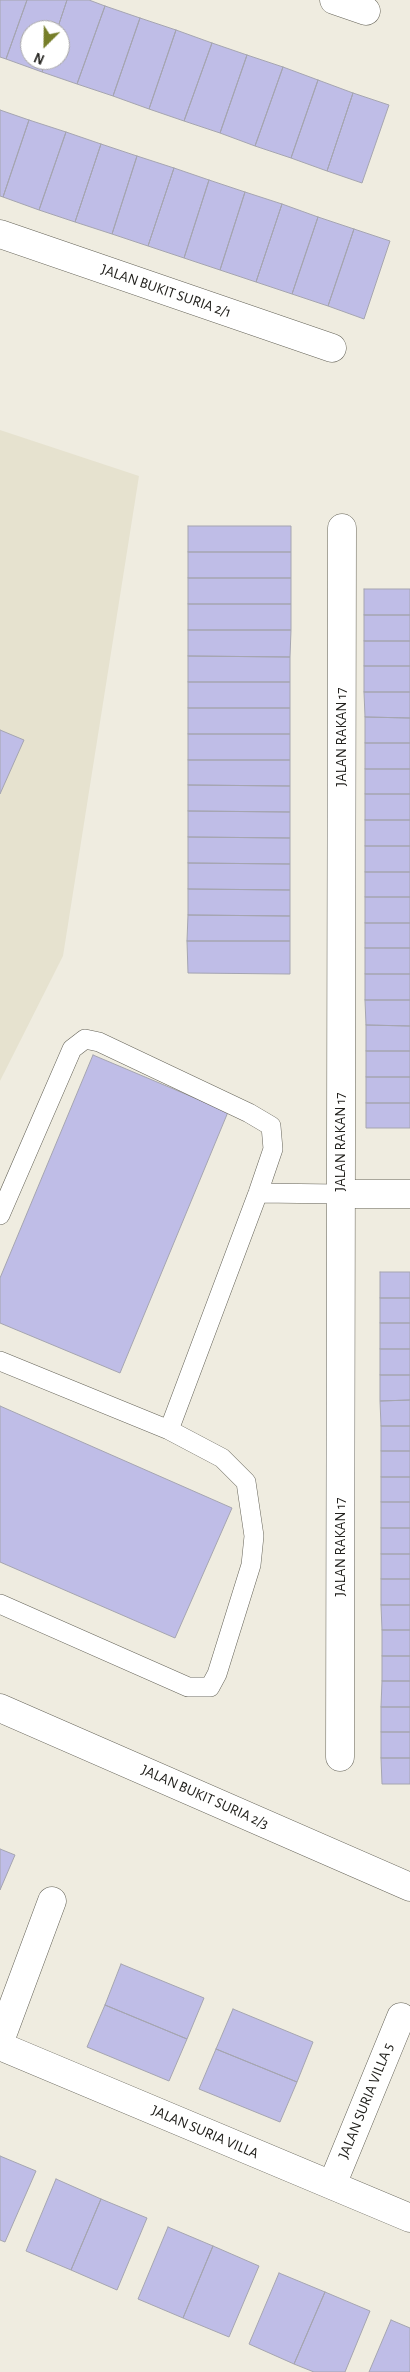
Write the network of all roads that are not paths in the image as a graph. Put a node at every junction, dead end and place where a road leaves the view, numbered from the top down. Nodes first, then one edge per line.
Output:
1 (334, 0) edge
2 (366, 11) dead end
3 (0, 234) edge
4 (332, 348) dead end
5 (342, 528) dead end
6 (258, 1193) junction
7 (340, 1194) junction
8 (410, 1194) edge
9 (0, 1215) edge
10 (0, 1361) edge
11 (169, 1430) junction
12 (0, 1604) edge
13 (0, 1708) edge
14 (340, 1757) dead end
15 (410, 1887) edge
16 (52, 1901) dead end
17 (401, 2017) dead end
18 (0, 2041) edge
19 (0, 2046) edge
20 (332, 2185) junction
21 (410, 2218) edge

1 - 2 street
3 - 4 street, JALAN BUKIT SURIA 2/1
5 - 7 street, JALAN RAKAN 17
6 - 7 lane
6 - 9 lane
6 - 11 lane
7 - 8 street
7 - 14 street, JALAN RAKAN 17
10 - 11 lane
11 - 12 lane
13 - 15 street, JALAN BUKIT SURIA 2/3
16 - 18 street
17 - 20 street, JALAN SURIA VILLA 5
19 - 20 street, JALAN SURIA VILLA
20 - 21 street, JALAN SURIA VILLA

